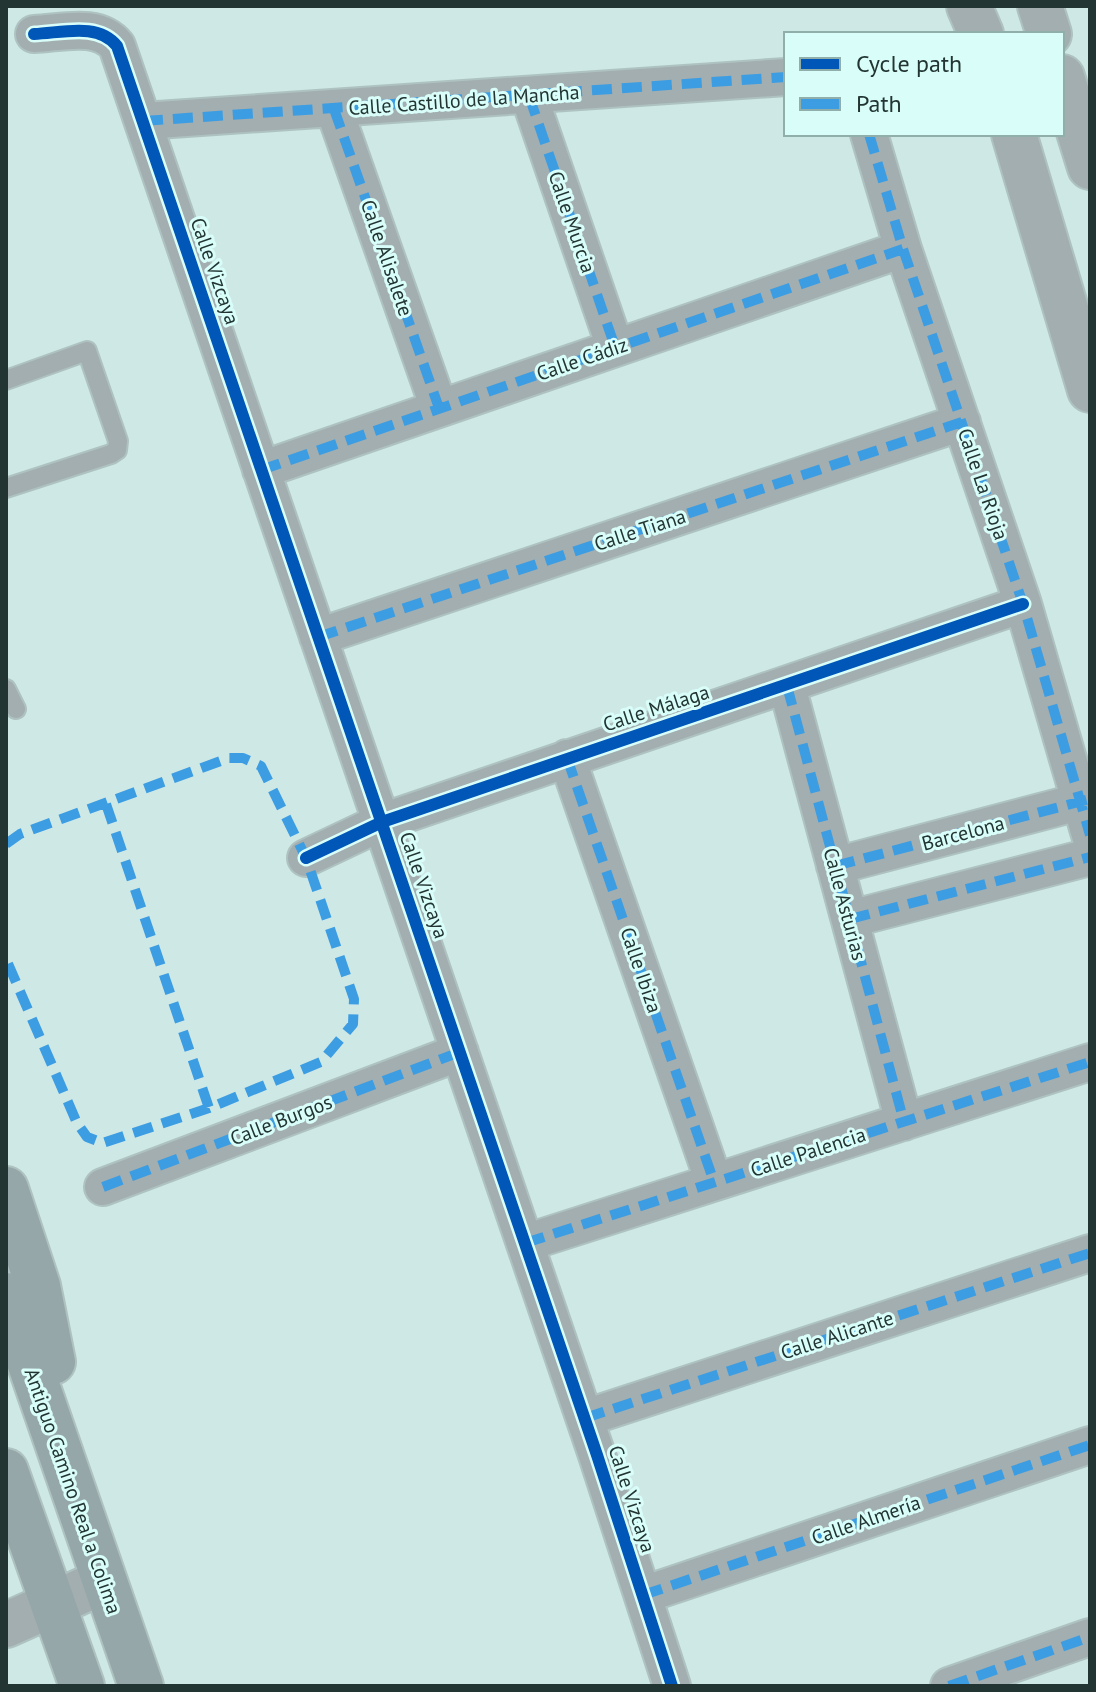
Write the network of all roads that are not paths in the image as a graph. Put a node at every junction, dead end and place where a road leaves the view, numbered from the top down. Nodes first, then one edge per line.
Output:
1 (969, 6) edge
2 (1040, 6) edge
3 (980, 32) edge
4 (1048, 32) edge
5 (34, 34) dead end
6 (784, 77) edge
7 (1064, 83) edge
8 (529, 96) junction
9 (334, 109) junction
10 (143, 121) junction
11 (870, 136) edge
12 (1015, 136) edge
13 (1090, 167) edge
14 (903, 249) junction
15 (615, 347) junction
16 (6, 380) edge
17 (1090, 390) edge
18 (439, 408) junction
19 (962, 422) junction
20 (261, 470) junction
21 (6, 488) edge
22 (1023, 604) junction
23 (318, 637) junction
24 (787, 686) junction
25 (6, 689) edge
26 (16, 709) dead end
27 (567, 758) junction
28 (1087, 812) edge
29 (382, 822) junction
30 (1090, 857) edge
31 (306, 858) dead end
32 (835, 866) junction
33 (850, 919) junction
34 (460, 1052) junction
35 (1090, 1062) edge
36 (904, 1122) junction
37 (714, 1182) junction
38 (103, 1187) dead end
39 (6, 1189) edge
40 (525, 1243) junction
41 (1090, 1253) edge
42 (6, 1295) edge
43 (585, 1418) junction
44 (1090, 1445) edge
45 (6, 1471) edge
46 (82, 1518) junction
47 (104, 1581) junction
48 (643, 1595) junction
49 (53, 1604) junction
50 (6, 1625) edge
51 (1090, 1637) edge
52 (82, 1686) edge
53 (141, 1686) edge
54 (672, 1686) edge
55 (949, 1686) edge

1 - 3 street
2 - 4 street
5 - 10 street, Calle Vizcaya
6 - 8 street, Calle Castillo de la Mancha
7 - 13 street
8 - 9 street, Calle Castillo de la Mancha
8 - 15 street, Calle Murcia
9 - 10 street, Calle Castillo de la Mancha
9 - 18 street, Calle Alisalete
10 - 20 street, Calle Vizcaya
11 - 14 street, Calle La Rioja
12 - 17 street
14 - 15 street, Calle Cádiz
14 - 19 street, Calle La Rioja
15 - 18 street, Calle Cádiz
16 - 21 lane
18 - 20 street, Calle Cádiz
19 - 22 street, Calle La Rioja
19 - 23 street, Calle Tiana
20 - 23 street, Calle Vizcaya
22 - 24 street, Calle Málaga
22 - 28 street, Calle La Rioja
23 - 29 street, Calle Vizcaya
24 - 27 street, Calle Málaga
24 - 32 street, Calle Asturias
25 - 26 lane
27 - 29 street, Calle Málaga
27 - 37 street, Calle Ibiza
28 - 32 street, Barcelona
29 - 31 street, Calle Málaga
29 - 34 street, Calle Vizcaya
30 - 33 street
32 - 33 street, Calle Asturias
33 - 36 street, Calle Asturias
34 - 38 street, Calle Burgos
34 - 40 street, Calle Vizcaya
35 - 36 street, Calle Palencia
36 - 37 street, Calle Palencia
37 - 40 street, Calle Palencia
39 - 46 main road
40 - 43 street, Calle Vizcaya
41 - 43 street, Calle Alicante
42 - 46 main road, Antiguo Camino Real a Colima
43 - 48 street, Calle Vizcaya
44 - 48 street, Calle Almería
45 - 49 main road
46 - 47 main road, Antiguo Camino Real a Colima
47 - 49 street
47 - 53 main road, Antiguo Camino Real a Colima
48 - 54 street, Calle Vizcaya
49 - 50 street
49 - 52 main road
51 - 55 street

